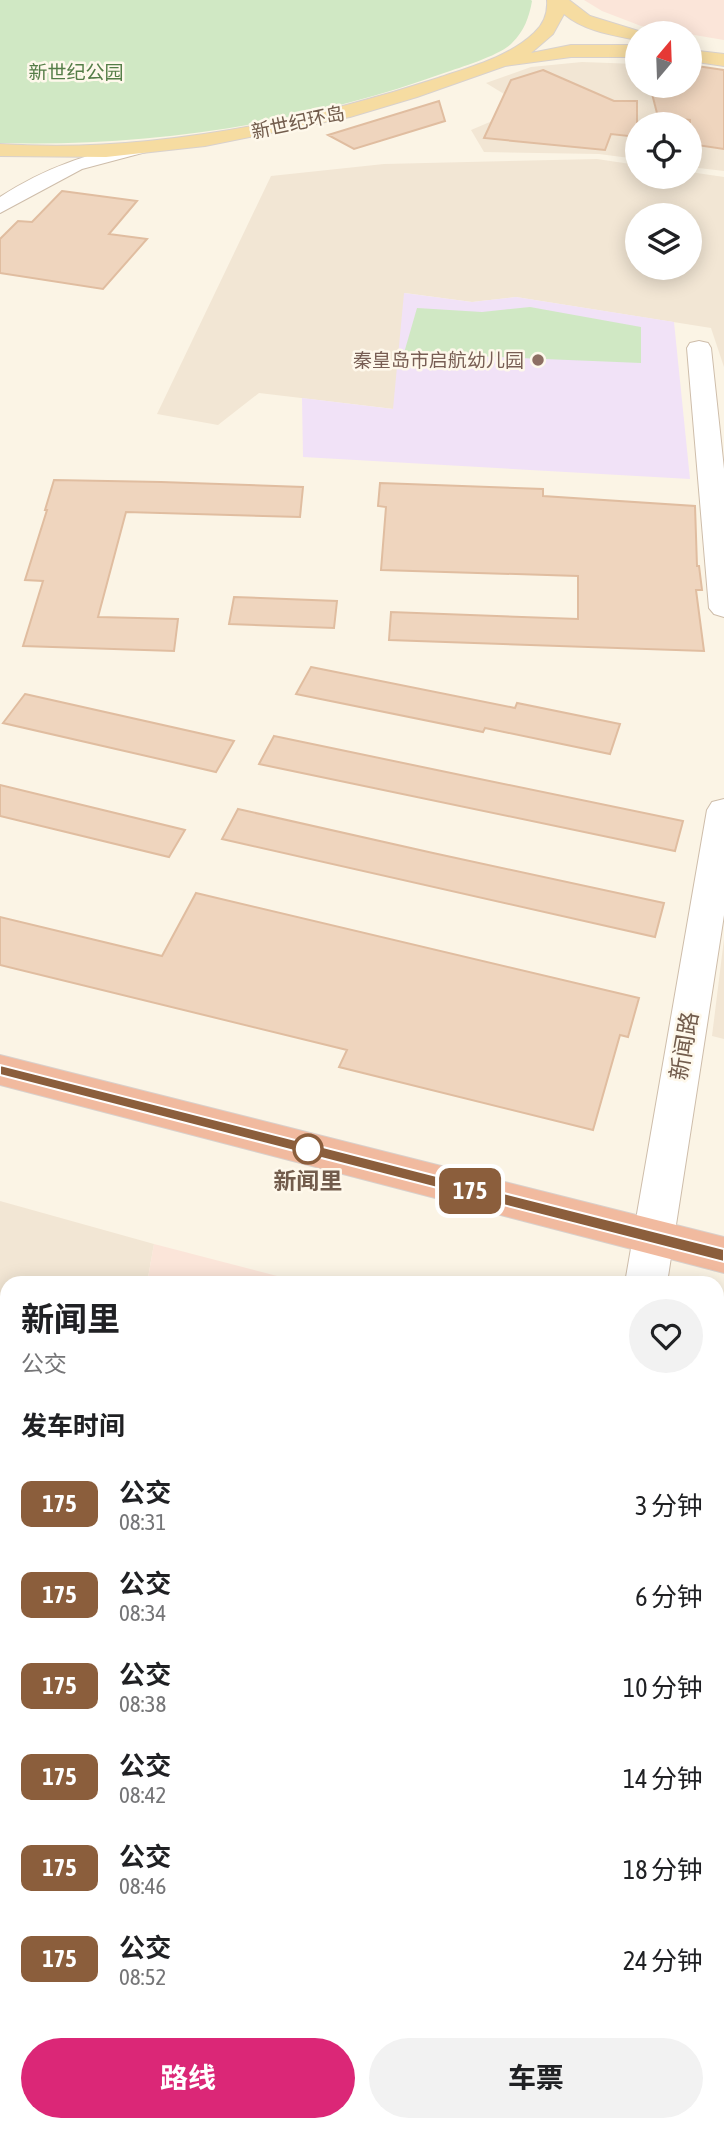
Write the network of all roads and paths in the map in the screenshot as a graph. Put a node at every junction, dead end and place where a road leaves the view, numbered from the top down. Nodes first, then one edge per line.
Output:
1 (558, 0) edge
2 (625, 32) edge
3 (702, 46) edge
4 (724, 49) edge
5 (625, 51) edge
6 (702, 57) edge
7 (724, 60) edge
8 (474, 73) junction
9 (139, 148) junction
10 (0, 150) edge
11 (0, 207) edge
12 (699, 348) dead end
13 (724, 608) edge
14 (724, 810) edge
15 (0, 1070) edge
16 (652, 1237) junction
17 (724, 1255) edge
18 (647, 1276) edge

1 - 2 main road
1 - 8 main road, 新世纪环岛
3 - 4 main road
5 - 8 main road
6 - 7 main road
8 - 9 main road, 新世纪环岛
9 - 10 main road, 新世纪环岛
9 - 11 street
12 - 13 street
14 - 16 street, 新闻路
15 - 16 highway
16 - 17 highway
16 - 18 street, 新闻路

